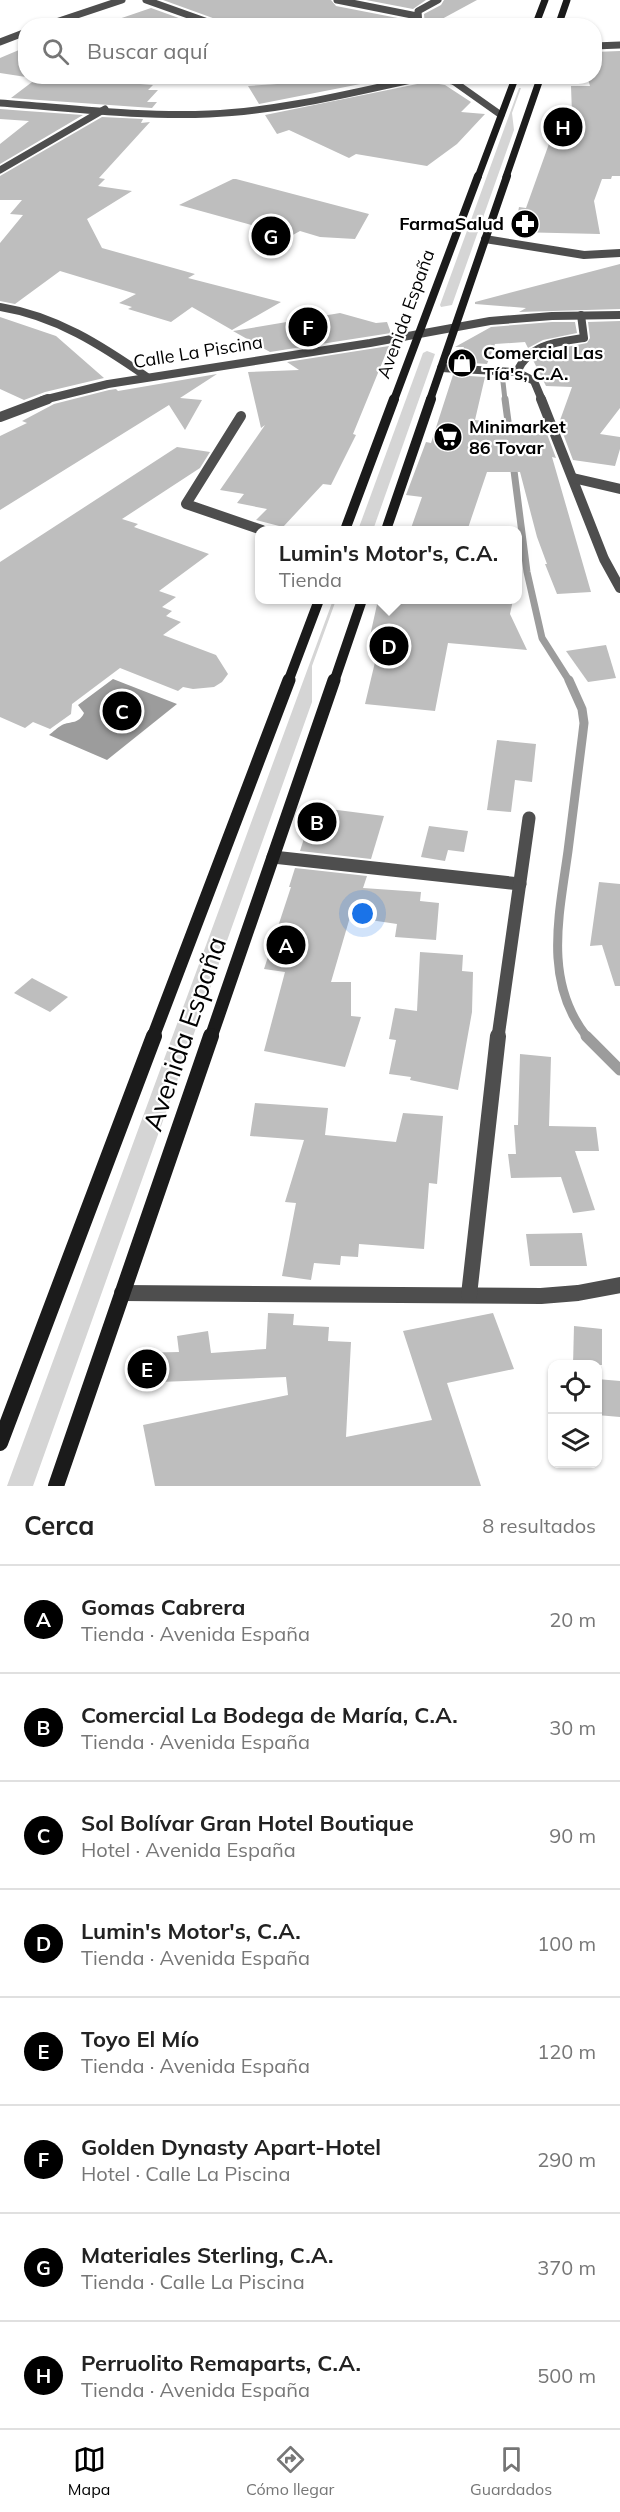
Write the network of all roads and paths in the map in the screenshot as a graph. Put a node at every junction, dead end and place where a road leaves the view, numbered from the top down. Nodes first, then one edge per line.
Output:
1 (92, 0) edge
2 (122, 0) edge
3 (146, 0) edge
4 (337, 0) edge
5 (438, 0) edge
6 (545, 0) edge
7 (567, 0) edge
8 (111, 3) junction
9 (417, 16) joint
10 (67, 18) edge
11 (200, 18) edge
12 (538, 18) edge
13 (561, 18) edge
14 (18, 35) edge
15 (0, 42) edge
16 (620, 45) edge
17 (602, 46) edge
18 (391, 84) edge
19 (460, 84) edge
20 (512, 84) edge
21 (538, 84) edge
22 (0, 103) edge
23 (105, 109) junction
24 (501, 115) junction
25 (0, 170) edge
26 (485, 239) junction
27 (620, 253) edge
28 (0, 307) edge
29 (580, 315) junction
30 (620, 315) edge
31 (455, 327) junction
32 (419, 334) junction
33 (441, 368) junction
34 (516, 372) junction
35 (147, 377) junction
36 (241, 416) dead end
37 (0, 417) edge
38 (573, 478) junction
39 (620, 489) edge
40 (347, 526) edge
41 (388, 526) edge
42 (255, 529) edge
43 (620, 588) edge
44 (317, 604) edge
45 (361, 604) edge
46 (529, 818) dead end
47 (273, 857) junction
48 (520, 884) junction
49 (620, 1285) edge
50 (122, 1293) junction
51 (469, 1295) junction
52 (0, 1443) edge
53 (56, 1486) edge

1 - 8 street
2 - 8 street
3 - 11 street
4 - 9 street
5 - 9 street
6 - 12 main road
7 - 13 main road
8 - 10 street
14 - 15 street
16 - 17 street
18 - 23 street
19 - 24 street
20 - 24 main road, Avenida España
21 - 26 main road
22 - 23 street
23 - 25 street
24 - 32 main road, Avenida España
26 - 27 street
26 - 31 main road
28 - 35 street
29 - 30 street, Calle La Piscina
29 - 31 street, Calle La Piscina
29 - 34 street
31 - 32 street, Calle La Piscina
31 - 33 main road
32 - 35 street, Calle La Piscina
32 - 40 main road, Avenida España
33 - 34 street
33 - 41 main road
34 - 38 street
35 - 37 street, Calle La Piscina
36 - 42 street
38 - 39 street
38 - 43 street
44 - 52 main road, Avenida España
45 - 47 main road, Avenida España
46 - 48 street
47 - 48 street
47 - 50 main road, Avenida España
48 - 51 street
49 - 51 street
50 - 51 street
50 - 53 main road, Avenida España

